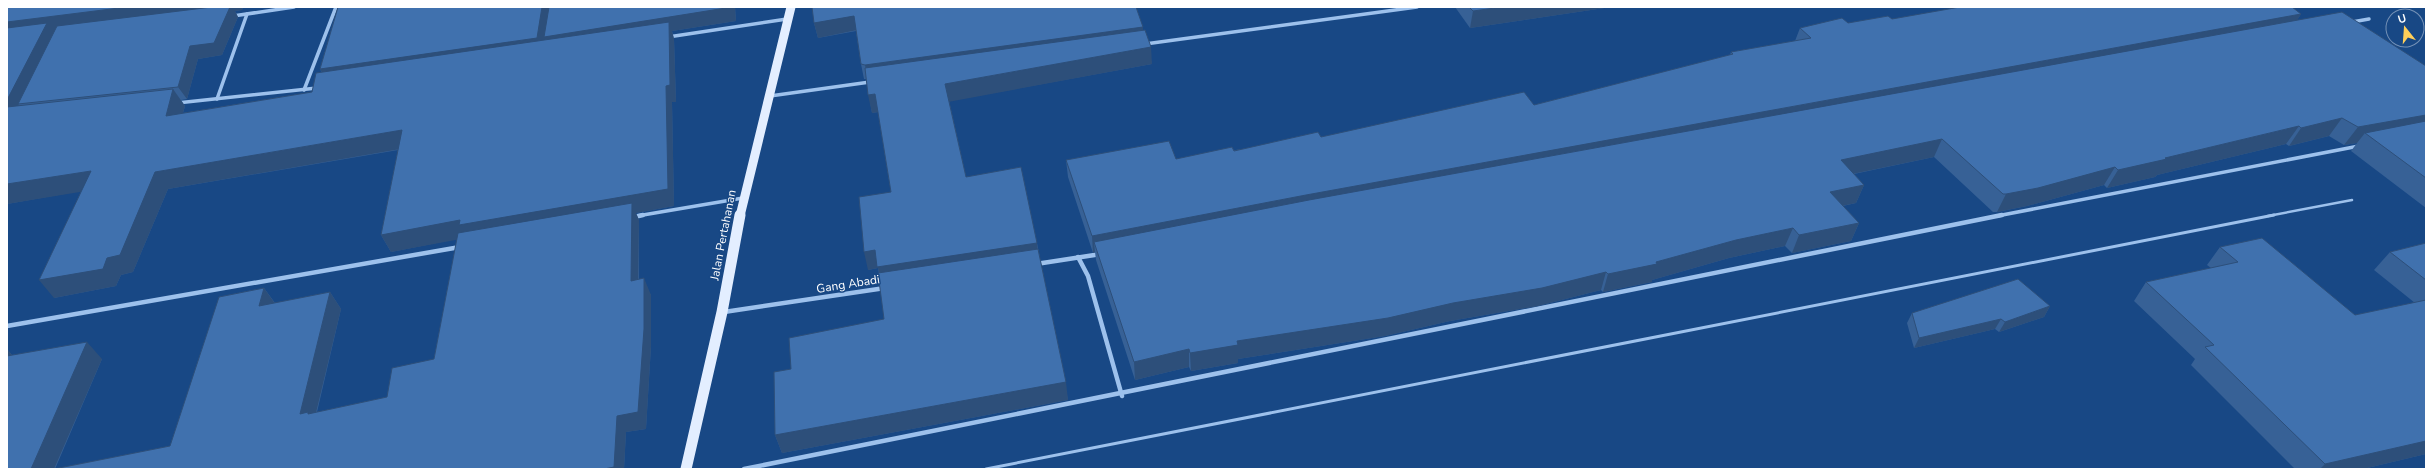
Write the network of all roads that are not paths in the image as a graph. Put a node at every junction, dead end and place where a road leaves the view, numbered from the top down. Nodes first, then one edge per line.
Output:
1 (294, 7) edge
2 (336, 7) edge
3 (791, 7) edge
4 (1417, 7) edge
5 (247, 14) junction
6 (224, 17) edge
7 (787, 19) junction
8 (2369, 19) dead end
9 (2348, 22) edge
10 (664, 37) edge
11 (1141, 45) edge
12 (872, 82) edge
13 (320, 87) edge
14 (304, 90) junction
15 (770, 96) junction
16 (216, 99) junction
17 (170, 104) edge
18 (2364, 145) edge
19 (743, 198) junction
20 (2352, 200) dead end
21 (625, 219) edge
22 (469, 246) edge
23 (1107, 254) edge
24 (1078, 257) junction
25 (1031, 264) edge
26 (890, 287) edge
27 (722, 312) junction
28 (7, 326) edge
29 (1122, 396) junction
30 (686, 469) edge
31 (744, 469) edge
32 (986, 469) edge

1 - 5 street
2 - 14 street
3 - 7 main road, Jalan Pertahanan
4 - 11 street
5 - 6 street
5 - 16 street
7 - 10 street
7 - 15 main road, Jalan Pertahanan
8 - 9 street
12 - 15 street
13 - 14 street
14 - 16 street
15 - 19 main road, Jalan Pertahanan
16 - 17 street
18 - 29 street
19 - 21 street
19 - 27 main road, Jalan Pertahanan
20 - 32 lane
22 - 28 street
23 - 24 street
24 - 25 street
24 - 29 street
26 - 27 street, Gang Abadi
27 - 30 main road, Jalan Pertahanan
29 - 31 street

